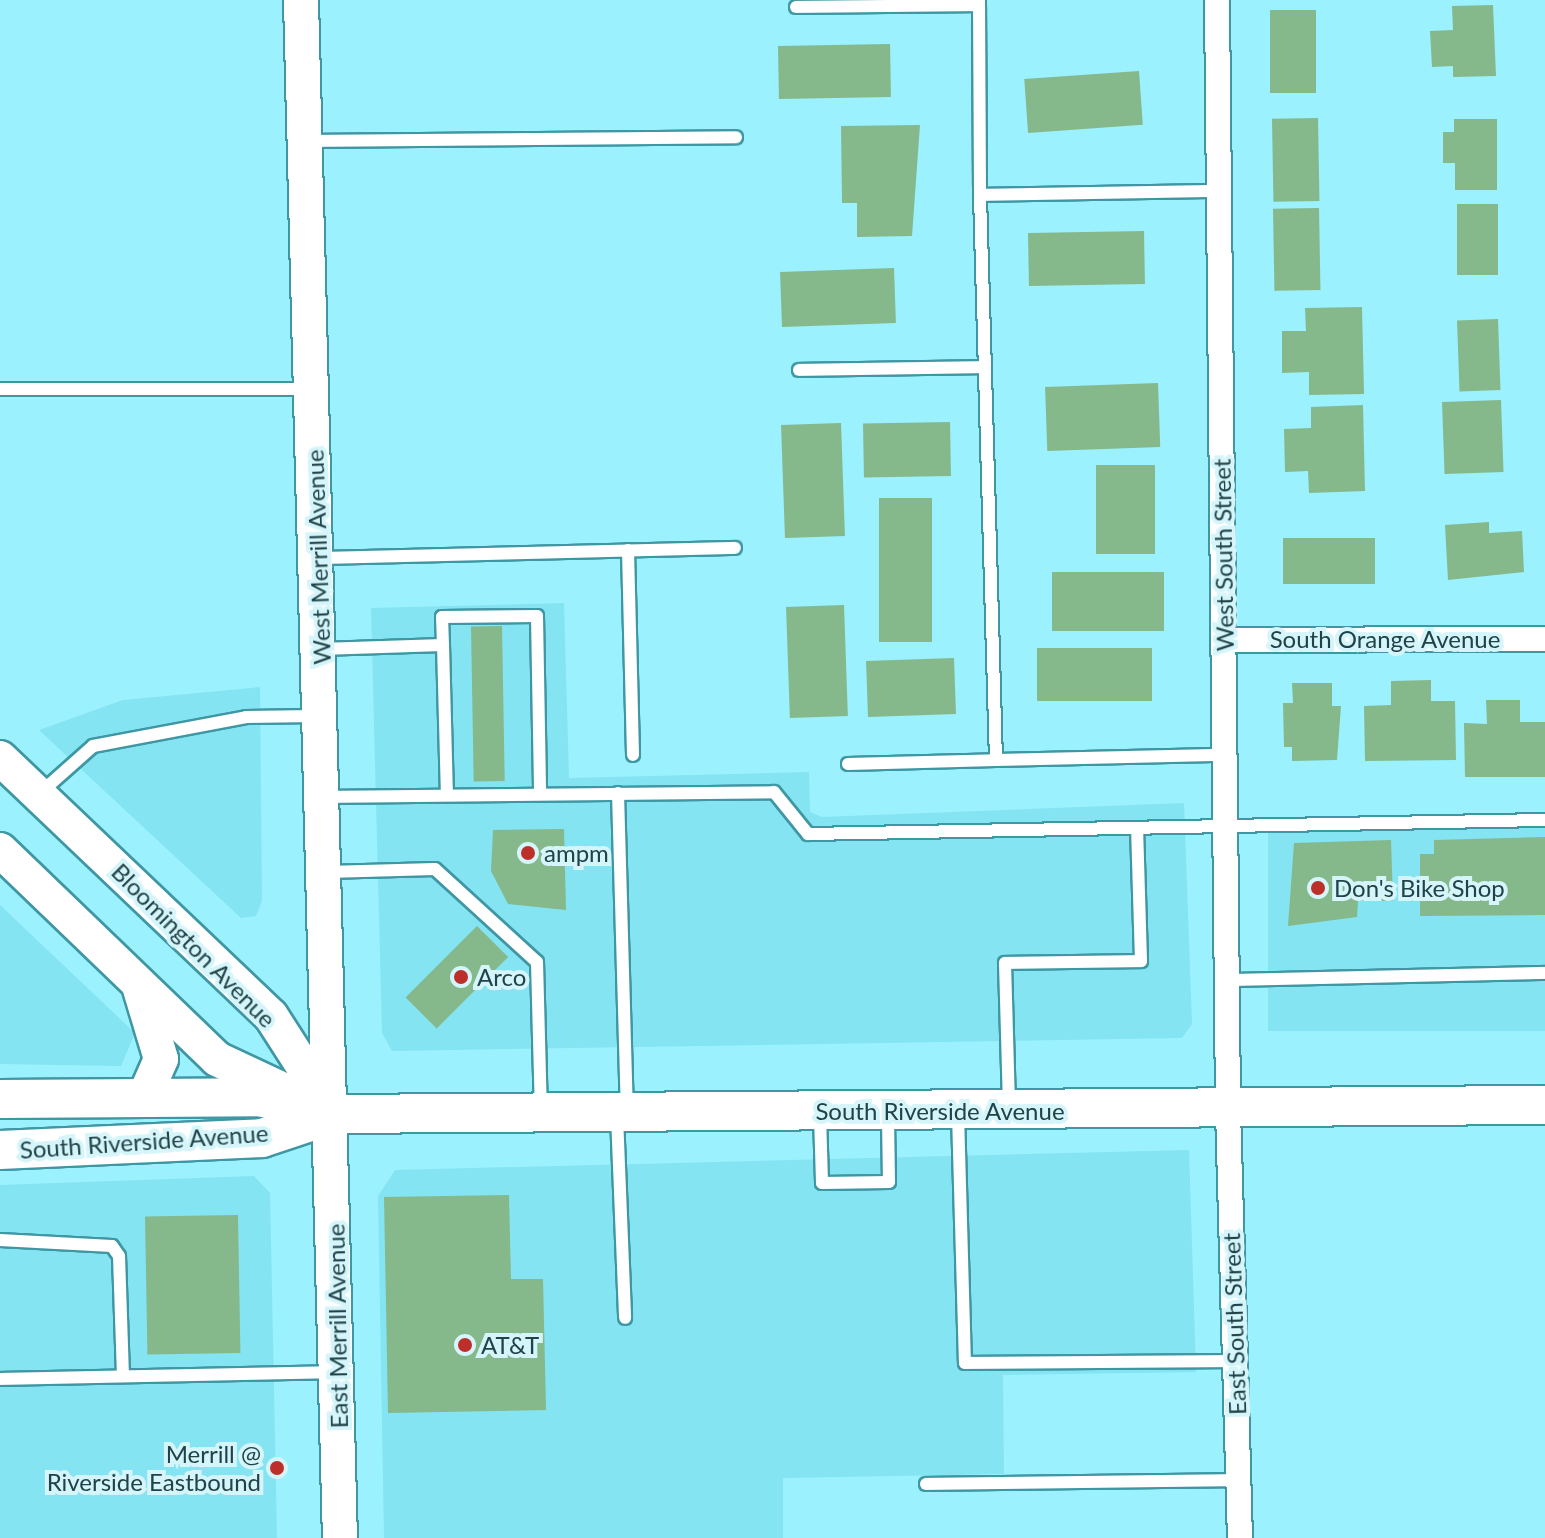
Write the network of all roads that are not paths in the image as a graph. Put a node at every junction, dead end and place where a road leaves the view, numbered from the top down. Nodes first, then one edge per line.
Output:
1 (301, 0) edge
2 (1217, 0) edge
3 (979, 3) edge
4 (796, 7) dead end
5 (736, 137) dead end
6 (305, 141) junction
7 (1219, 191) junction
8 (980, 195) junction
9 (985, 367) junction
10 (799, 370) dead end
11 (0, 389) edge
12 (313, 389) junction
13 (735, 548) dead end
14 (628, 550) junction
15 (318, 558) junction
16 (1545, 639) edge
17 (1224, 640) junction
18 (443, 645) junction
19 (320, 649) junction
20 (323, 715) junction
21 (633, 755) dead end
22 (1225, 755) junction
23 (0, 758) edge
24 (996, 760) junction
25 (848, 764) dead end
26 (618, 793) junction
27 (39, 794) junction
28 (540, 794) junction
29 (447, 795) junction
30 (325, 797) junction
31 (1545, 820) edge
32 (1225, 826) junction
33 (1137, 828) junction
34 (0, 850) edge
35 (327, 872) junction
36 (1545, 973) edge
37 (1227, 980) junction
38 (137, 982) junction
39 (144, 1098) junction
40 (0, 1099) edge
41 (1545, 1105) edge
42 (1228, 1110) junction
43 (958, 1111) junction
44 (1009, 1111) junction
45 (820, 1112) junction
46 (888, 1112) junction
47 (541, 1113) junction
48 (622, 1113) junction
49 (334, 1114) junction
50 (0, 1150) edge
51 (0, 1240) edge
52 (625, 1318) dead end
53 (1235, 1361) junction
54 (338, 1372) junction
55 (123, 1376) junction
56 (0, 1379) edge
57 (1239, 1480) junction
58 (926, 1484) dead end
59 (340, 1538) edge
60 (1240, 1538) edge

1 - 6 main road, West Merrill Avenue
2 - 7 street, West South Street
3 - 4 lane
3 - 8 lane
5 - 6 lane
6 - 12 main road, West Merrill Avenue
7 - 8 lane
7 - 17 street, West South Street
8 - 9 lane
9 - 10 lane
9 - 24 lane
11 - 12 lane
12 - 15 main road, West Merrill Avenue
13 - 14 lane
14 - 15 lane
14 - 21 lane
15 - 19 main road, West Merrill Avenue
16 - 17 street, South Orange Avenue
17 - 22 street, West South Street
18 - 19 lane
18 - 28 lane
18 - 29 lane
19 - 20 main road, West Merrill Avenue
20 - 27 lane
20 - 30 main road, West Merrill Avenue
22 - 24 lane
22 - 32 street, West South Street
23 - 27 main road, Bloomington Avenue
24 - 25 lane
26 - 28 lane
26 - 33 lane
26 - 48 lane
27 - 49 main road, Bloomington Avenue
28 - 29 lane
29 - 30 lane
30 - 35 main road, West Merrill Avenue
31 - 32 lane
32 - 33 lane
32 - 37 street, West South Street
33 - 44 lane
34 - 38 main road
35 - 47 lane
35 - 49 main road, West Merrill Avenue
36 - 37 lane
37 - 42 street, West South Street
38 - 39 main road
38 - 49 main road
39 - 40 main road, South Riverside Avenue
39 - 49 main road, South Riverside Avenue
41 - 42 main road, South Riverside Avenue
42 - 44 main road, South Riverside Avenue
42 - 53 street, East South Street
43 - 44 main road, South Riverside Avenue
43 - 46 main road, South Riverside Avenue
43 - 53 lane
45 - 46 main road, South Riverside Avenue
45 - 46 lane
45 - 48 main road, South Riverside Avenue
47 - 48 main road, South Riverside Avenue
47 - 49 main road, South Riverside Avenue
48 - 52 lane
49 - 50 main road, South Riverside Avenue
49 - 54 main road, East Merrill Avenue
51 - 55 lane
53 - 57 street, East South Street
54 - 55 lane
54 - 59 main road, East Merrill Avenue
55 - 56 lane
57 - 58 lane
57 - 60 street, East South Street

